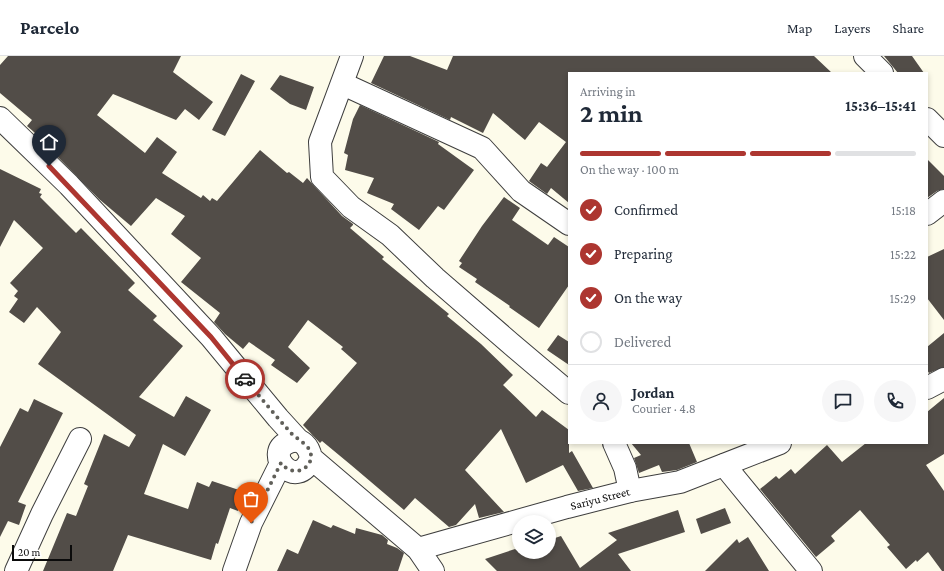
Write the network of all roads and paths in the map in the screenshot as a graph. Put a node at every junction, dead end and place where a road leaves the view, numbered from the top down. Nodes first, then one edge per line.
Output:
1 (352, 56) edge
2 (865, 56) edge
3 (881, 72) edge
4 (343, 84) junction
5 (0, 118) edge
6 (928, 120) edge
7 (944, 136) edge
8 (944, 201) edge
9 (928, 213) edge
10 (568, 223) edge
11 (944, 379) edge
12 (928, 387) edge
13 (568, 391) edge
14 (80, 439) dead end
15 (614, 444) edge
16 (771, 444) edge
17 (305, 449) junction
18 (724, 465) junction
19 (630, 491) junction
20 (418, 550) junction
21 (16, 571) edge
22 (234, 571) edge
23 (433, 571) edge
24 (811, 571) edge

1 - 4 street
2 - 3 street
4 - 10 street
4 - 13 street
5 - 17 street
6 - 7 street
8 - 9 street
11 - 12 street
14 - 21 street
15 - 19 street
16 - 18 street, Sariyu Street
17 - 20 street
17 - 22 street
18 - 19 street, Sariyu Street
18 - 24 street
19 - 20 street, Sariyu Street
20 - 23 street

